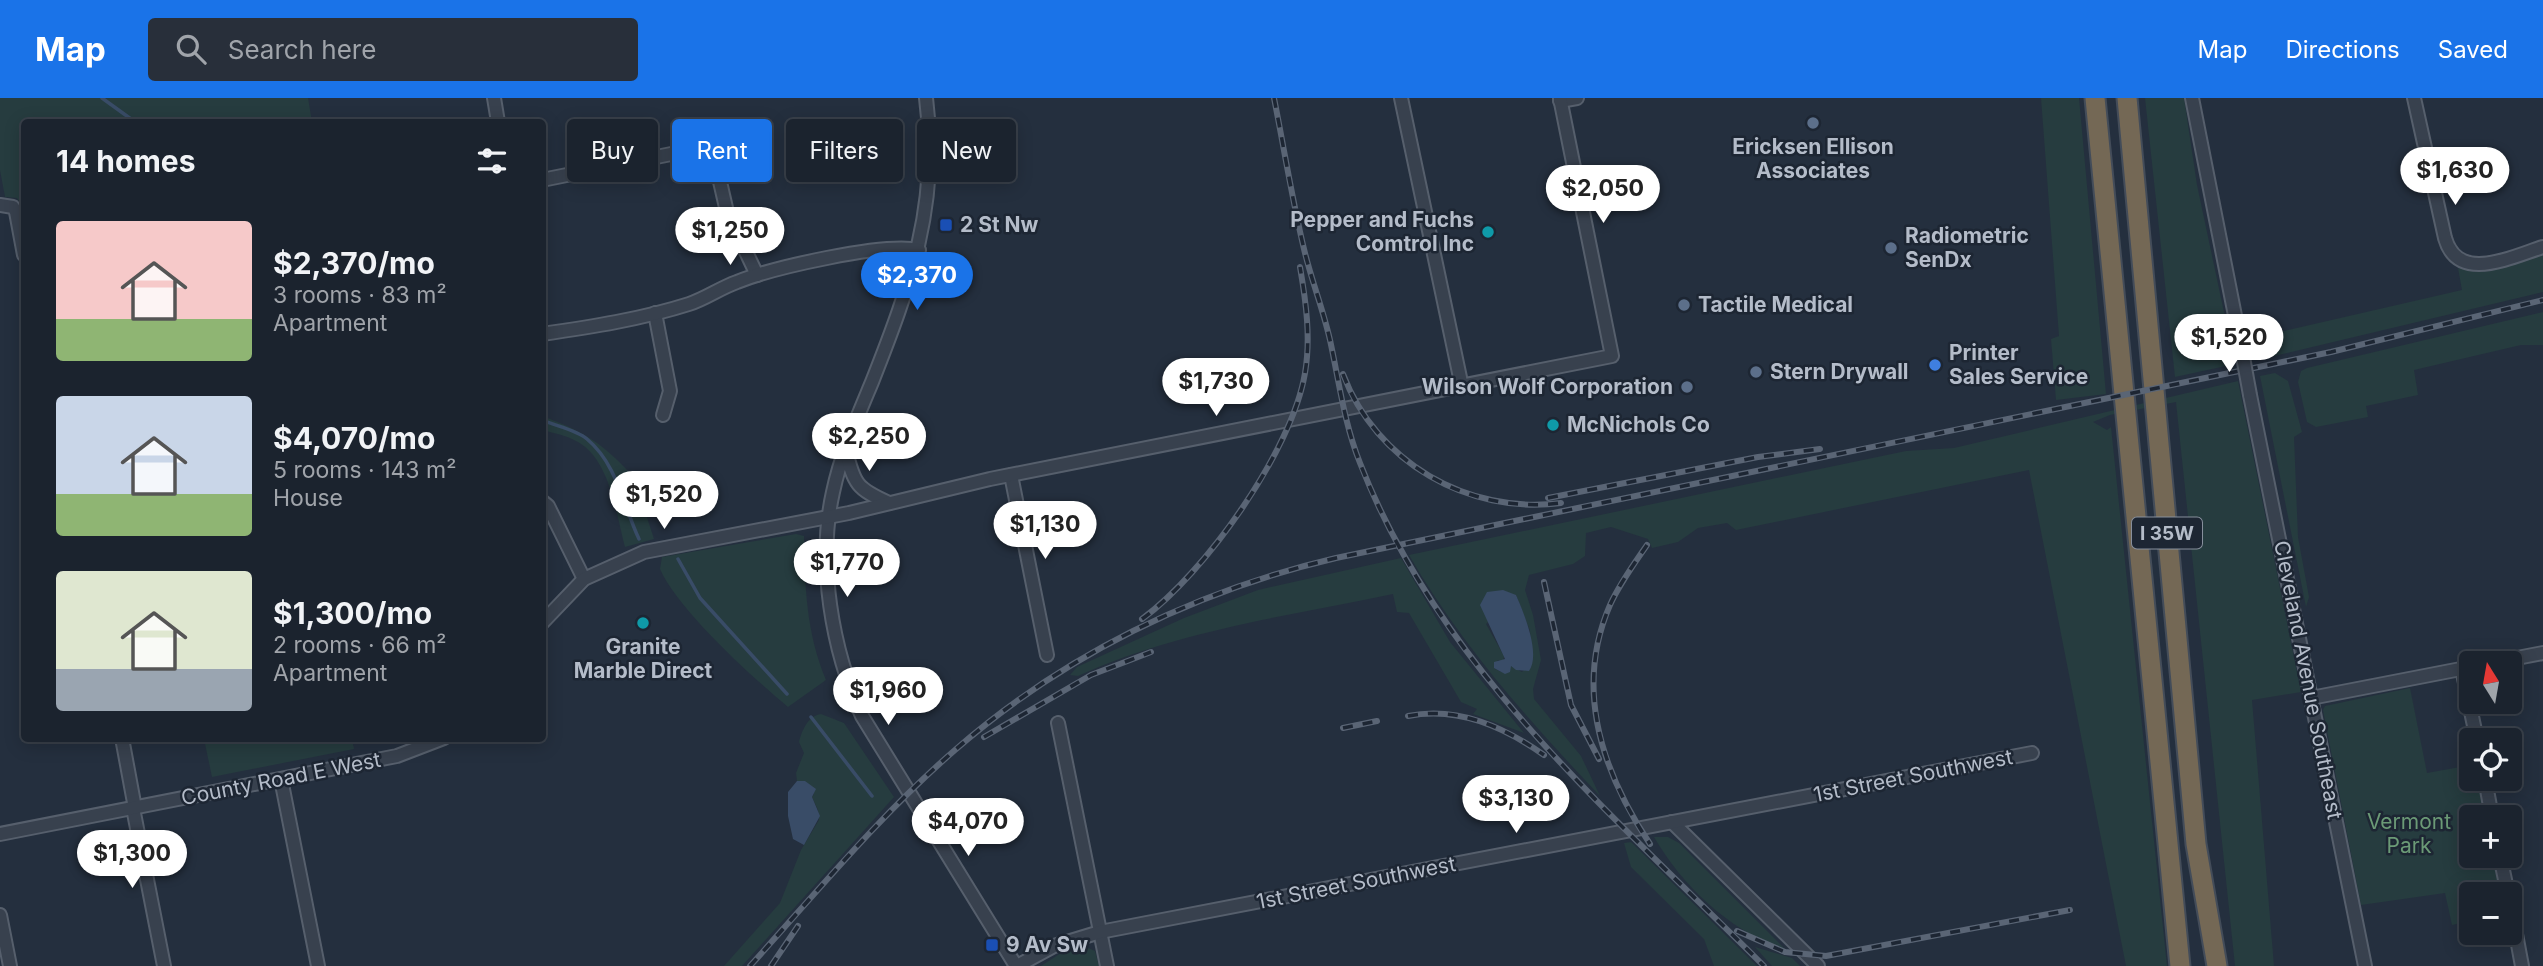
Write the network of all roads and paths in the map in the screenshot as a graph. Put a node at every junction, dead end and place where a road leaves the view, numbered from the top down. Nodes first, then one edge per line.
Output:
1 (494, 98) edge
2 (926, 98) edge
3 (1401, 98) edge
4 (1577, 98) edge
5 (2095, 98) edge
6 (2127, 98) edge
7 (2192, 98) edge
8 (2414, 98) edge
9 (1560, 100) edge
10 (498, 119) edge
11 (546, 179) edge
12 (7, 206) edge
13 (21, 246) edge
14 (2543, 247) edge
15 (919, 250) junction
16 (757, 275) junction
17 (655, 313) junction
18 (546, 333) edge
19 (1462, 387) junction
20 (663, 415) dead end
21 (845, 448) junction
22 (1011, 475) junction
23 (889, 503) junction
24 (546, 504) edge
25 (828, 517) junction
26 (584, 579) junction
27 (546, 619) edge
28 (2543, 653) edge
29 (1047, 655) dead end
30 (2522, 657) edge
31 (2459, 670) edge
32 (2311, 698) junction
33 (1058, 723) dead end
34 (122, 742) edge
35 (433, 742) edge
36 (2032, 753) dead end
37 (281, 779) junction
38 (134, 808) junction
39 (1672, 822) junction
40 (0, 834) edge
41 (0, 915) edge
42 (1100, 932) junction
43 (2518, 945) edge
44 (10, 966) edge
45 (164, 966) edge
46 (318, 966) edge
47 (1016, 966) edge
48 (1107, 966) edge
49 (1818, 966) edge
50 (2180, 966) edge
51 (2217, 966) edge
52 (2365, 966) edge
53 (2522, 966) edge

1 - 10 street
2 - 15 street
3 - 19 street
4 - 9 street
5 - 50 highway, I 35W
6 - 51 highway, I 35W
7 - 32 street, Cleveland Avenue Southeast, bridge
8 - 14 street
9 - 19 street
11 - 16 street
12 - 13 street
15 - 16 street
15 - 21 street
16 - 17 street
17 - 18 street
17 - 20 street
19 - 22 street
21 - 23 street
21 - 25 street
22 - 23 street
22 - 29 street
23 - 25 street
24 - 26 street
25 - 26 street
25 - 47 street
26 - 27 street
28 - 30 street
31 - 32 street
32 - 52 street, Cleveland Avenue Southeast
33 - 42 street
34 - 38 street
35 - 37 street, County Road E West
36 - 39 street, 1st Street Southwest
37 - 38 street, County Road E West
37 - 46 street
38 - 40 street, County Road E West
38 - 45 street
39 - 42 street, 1st Street Southwest
39 - 49 street
41 - 44 street
42 - 47 street, 1st Street Southwest
42 - 48 street
43 - 53 street

